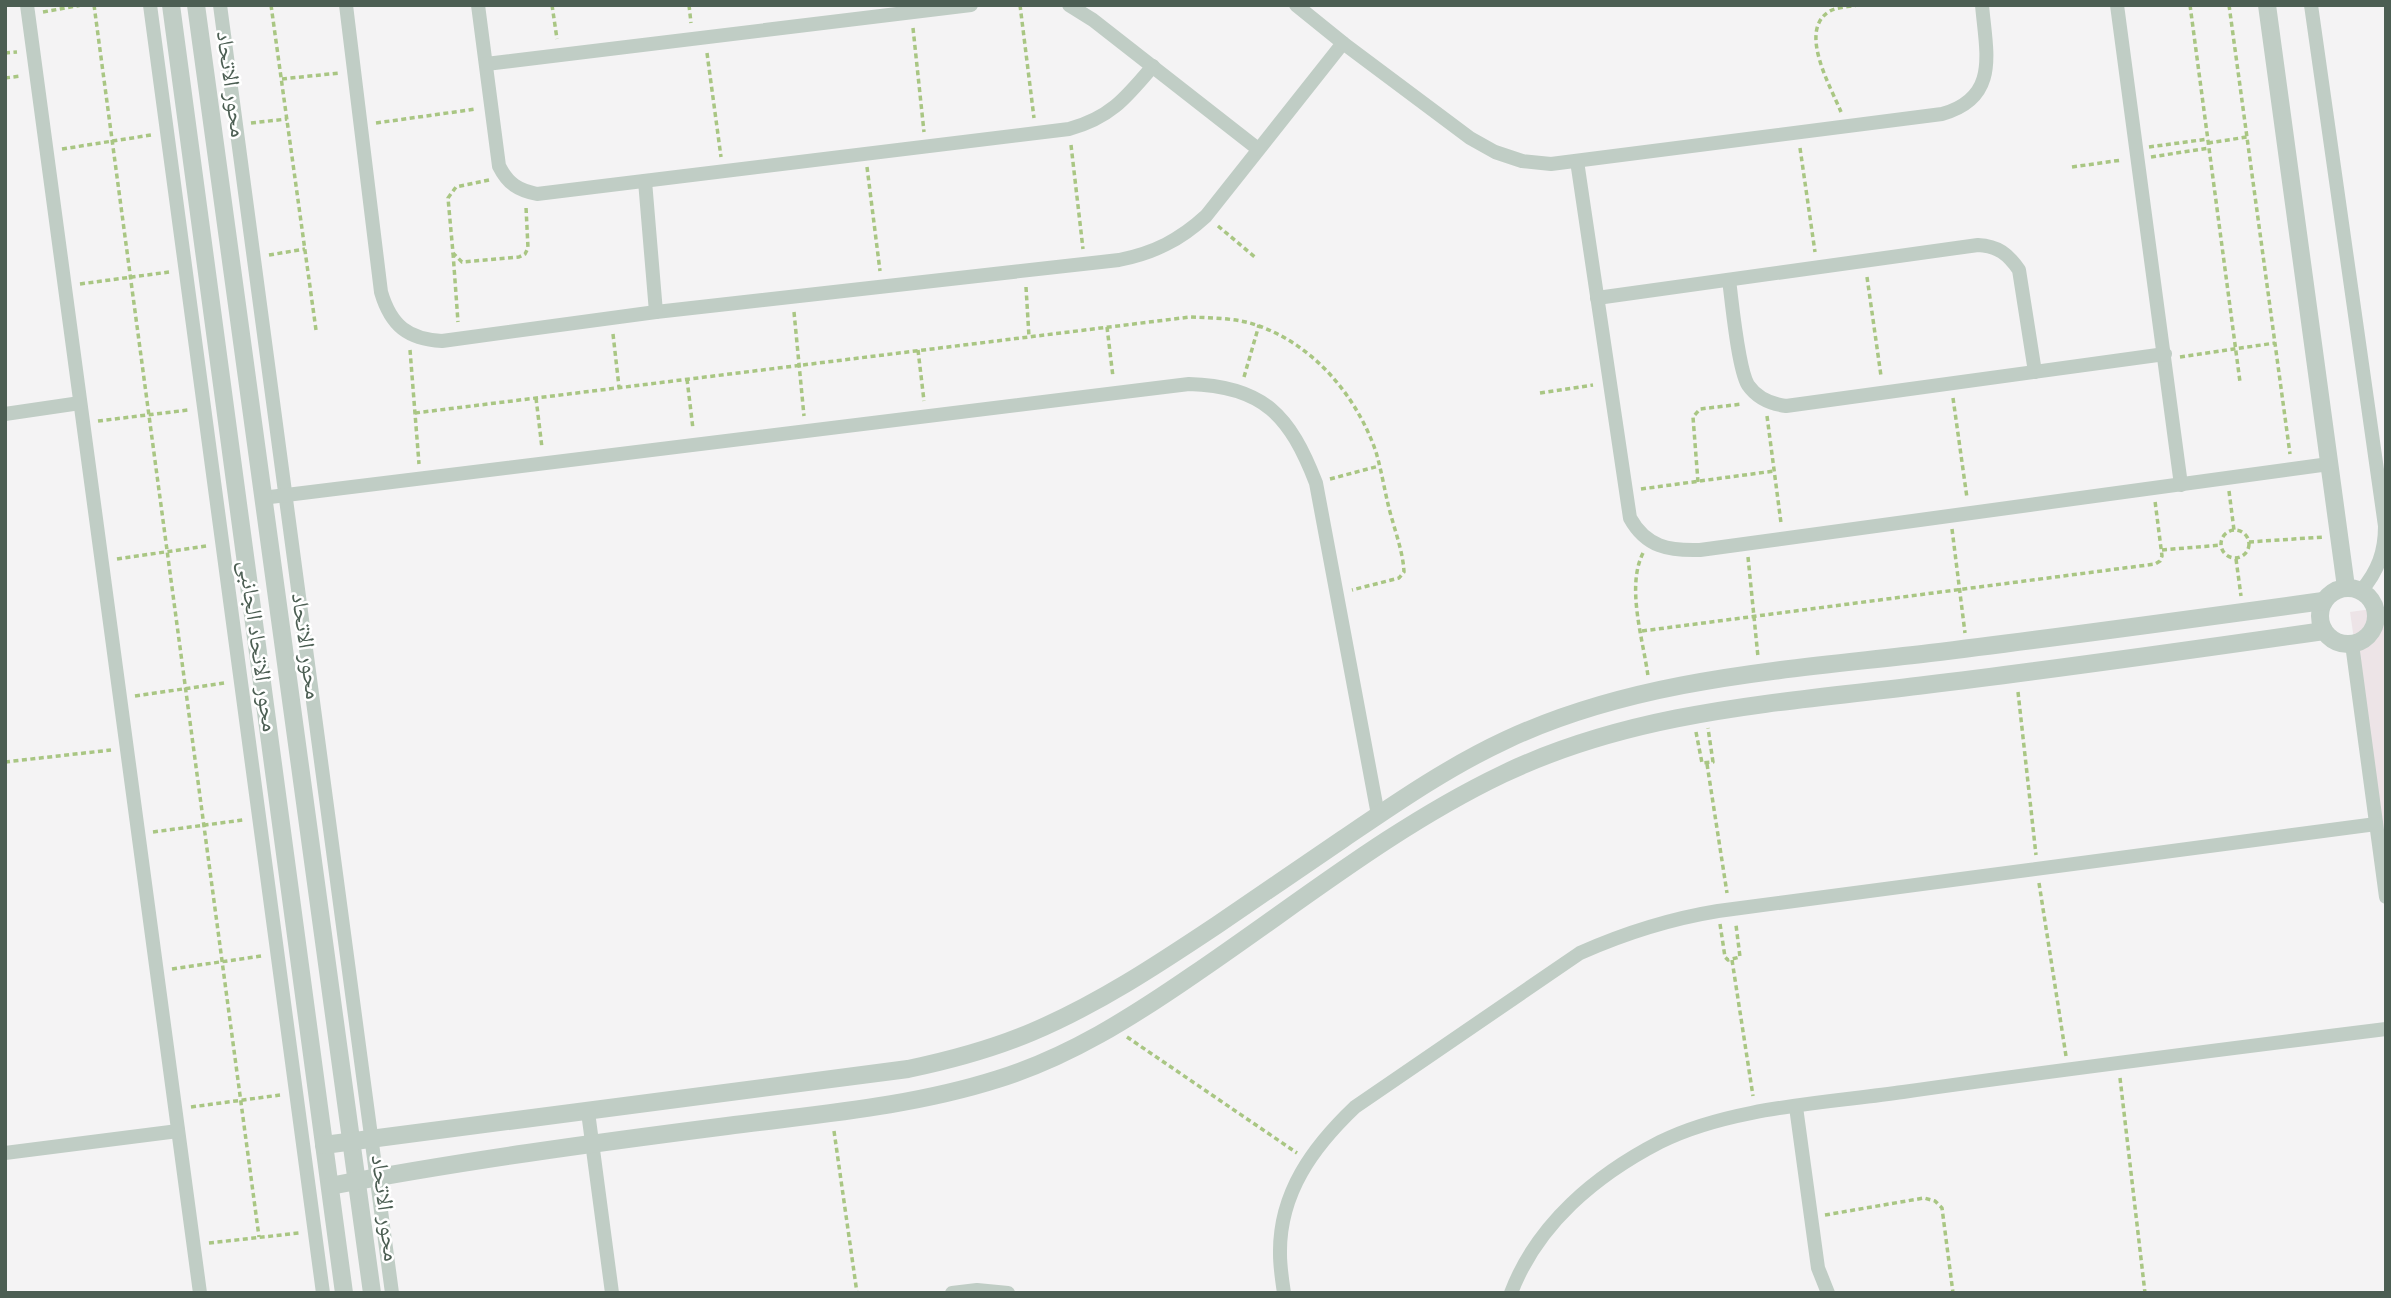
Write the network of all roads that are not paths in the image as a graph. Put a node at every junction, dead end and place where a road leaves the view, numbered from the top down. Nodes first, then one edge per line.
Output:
1 (149, 5) edge
2 (171, 5) edge
3 (196, 5) edge
4 (220, 5) edge
5 (346, 5) edge
6 (478, 5) edge
7 (971, 5) edge
8 (1069, 5) edge
9 (1296, 5) edge
10 (1982, 5) edge
11 (2117, 5) edge
12 (2267, 5) edge
13 (2311, 5) edge
14 (28, 10) edge
15 (1343, 43) junction
16 (486, 64) junction
17 (1153, 66) junction
18 (1258, 149) junction
19 (1577, 161) junction
20 (645, 181) junction
21 (1729, 280) junction
22 (1597, 298) junction
23 (656, 312) junction
24 (2165, 357) junction
25 (2035, 372) junction
26 (80, 403) junction
27 (5, 414) edge
28 (2329, 464) junction
29 (2181, 485) junction
30 (287, 495) junction
31 (262, 498) junction
32 (2357, 590) junction
33 (2386, 595) edge
34 (2323, 601) junction
35 (2379, 628) edge
36 (2324, 631) junction
37 (2352, 644) junction
38 (1378, 815) junction
39 (2376, 824) junction
40 (2386, 897) edge
41 (2386, 1029) edge
42 (1796, 1107) junction
43 (588, 1112) junction
44 (178, 1131) junction
45 (362, 1141) junction
46 (593, 1143) junction
47 (324, 1145) junction
48 (5, 1153) edge
49 (377, 1177) junction
50 (357, 1181) junction
51 (330, 1186) junction
52 (200, 1293) edge
53 (323, 1293) edge
54 (344, 1293) edge
55 (372, 1293) edge
56 (392, 1293) edge
57 (612, 1293) edge
58 (953, 1293) edge
59 (1008, 1293) edge
60 (1284, 1293) edge
61 (1511, 1293) edge
62 (1828, 1293) edge

1 - 53 street, محور الاتحاد الجانبى
2 - 47 street
3 - 31 street, محور الاتحاد
4 - 30 street, محور الاتحاد الجانبى
5 - 23 street
6 - 16 street
7 - 16 street
8 - 17 street
9 - 15 street
10 - 19 street
11 - 24 street
12 - 28 street
13 - 32 street
14 - 26 street
15 - 18 street
15 - 19 street
16 - 20 street
17 - 18 street
17 - 20 street
18 - 23 street
19 - 22 street
20 - 23 street
21 - 22 street
21 - 25 street
21 - 25 street
22 - 29 street
24 - 25 street
24 - 29 street
26 - 27 street
26 - 44 street
28 - 29 street
28 - 32 street
30 - 31 street
30 - 38 street
30 - 45 street, محور الاتحاد الجانبى
31 - 45 street, محور الاتحاد
32 - 33 street
32 - 34 street
32 - 35 street
34 - 36 street
34 - 38 street
35 - 37 street
36 - 37 street
36 - 46 street
37 - 39 street
38 - 43 street
39 - 40 street
39 - 60 street
41 - 42 street
42 - 61 street
42 - 62 street
43 - 45 street
43 - 46 street
44 - 48 street
44 - 52 street
45 - 47 street
45 - 49 street, محور الاتحاد الجانبى
45 - 50 street, محور الاتحاد
46 - 49 street
46 - 57 street
47 - 51 street
49 - 50 street
49 - 56 street, محور الاتحاد الجانبى
50 - 51 street
50 - 55 street, محور الاتحاد
51 - 54 street
58 - 59 street

